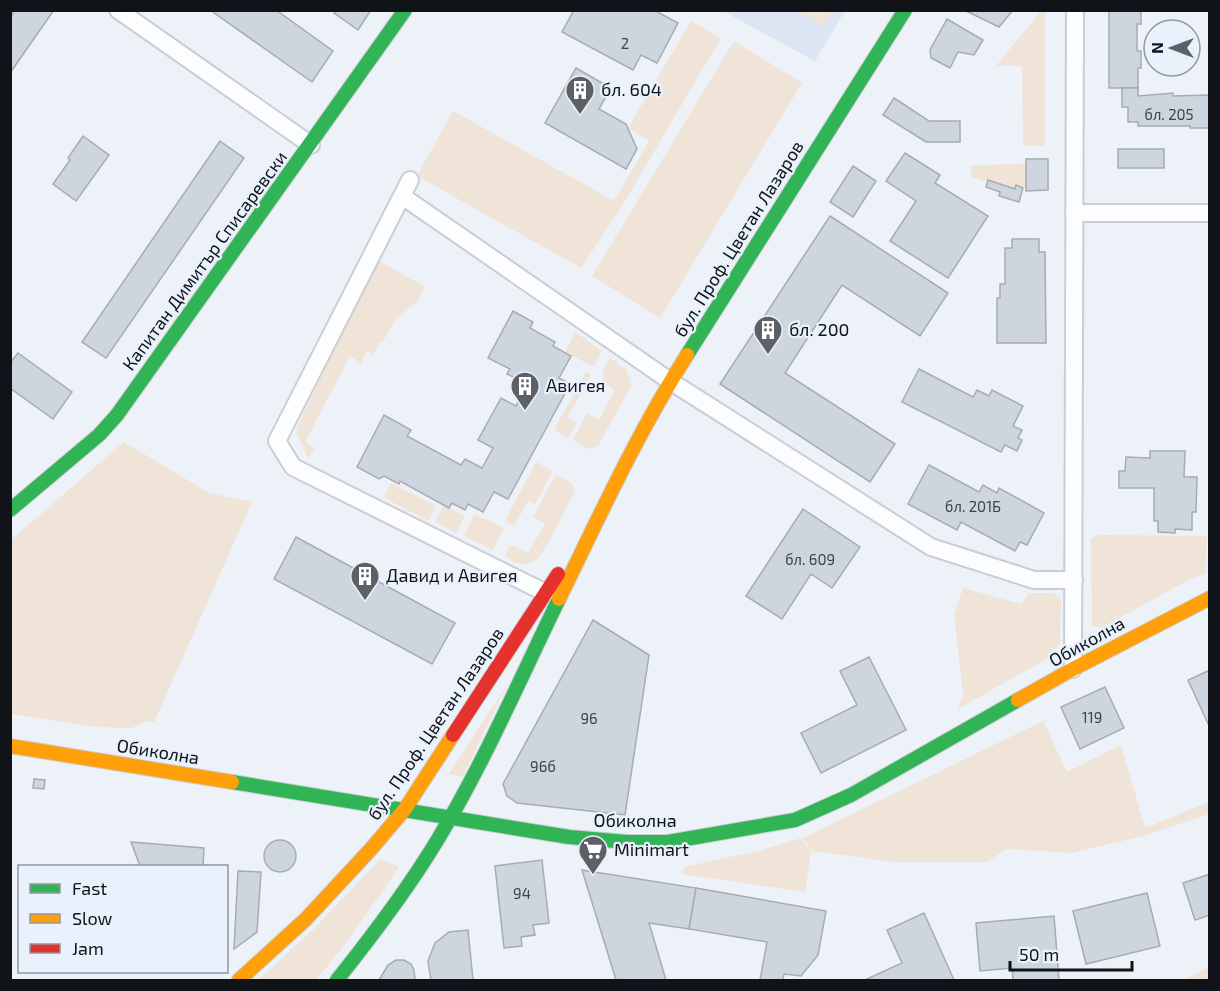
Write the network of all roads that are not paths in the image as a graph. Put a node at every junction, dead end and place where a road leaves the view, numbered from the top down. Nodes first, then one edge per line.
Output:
1 (118, 10) edge
2 (405, 10) edge
3 (905, 10) edge
4 (1075, 10) edge
5 (311, 145) junction
6 (410, 180) dead end
7 (402, 196) junction
8 (1074, 213) junction
9 (1209, 213) edge
10 (670, 381) junction
11 (611, 492) junction
12 (10, 510) edge
13 (1074, 580) junction
14 (546, 593) junction
15 (1209, 598) edge
16 (1073, 669) junction
17 (10, 746) edge
18 (405, 809) junction
19 (451, 817) junction
20 (239, 981) edge
21 (338, 981) edge

1 - 5 street
2 - 5 street, Капитан Димитър Списаревски
3 - 10 street, бул. Проф. Цветан Лазаров
4 - 8 street
5 - 12 street, Капитан Димитър Списаревски
6 - 7 street
7 - 10 street
7 - 14 street
8 - 9 street
8 - 13 street
10 - 11 street, бул. Проф. Цветан Лазаров
10 - 13 street
11 - 14 street, бул. Проф. Цветан Лазаров
11 - 19 street, бул. Проф. Цветан Лазаров
13 - 16 street
14 - 18 street, бул. Проф. Цветан Лазаров
15 - 16 street, Обиколна
16 - 19 street, Обиколна
17 - 18 street, Обиколна
18 - 19 street, Обиколна
18 - 20 street, бул. Проф. Цветан Лазаров
19 - 21 street, бул. Проф. Цветан Лазаров

